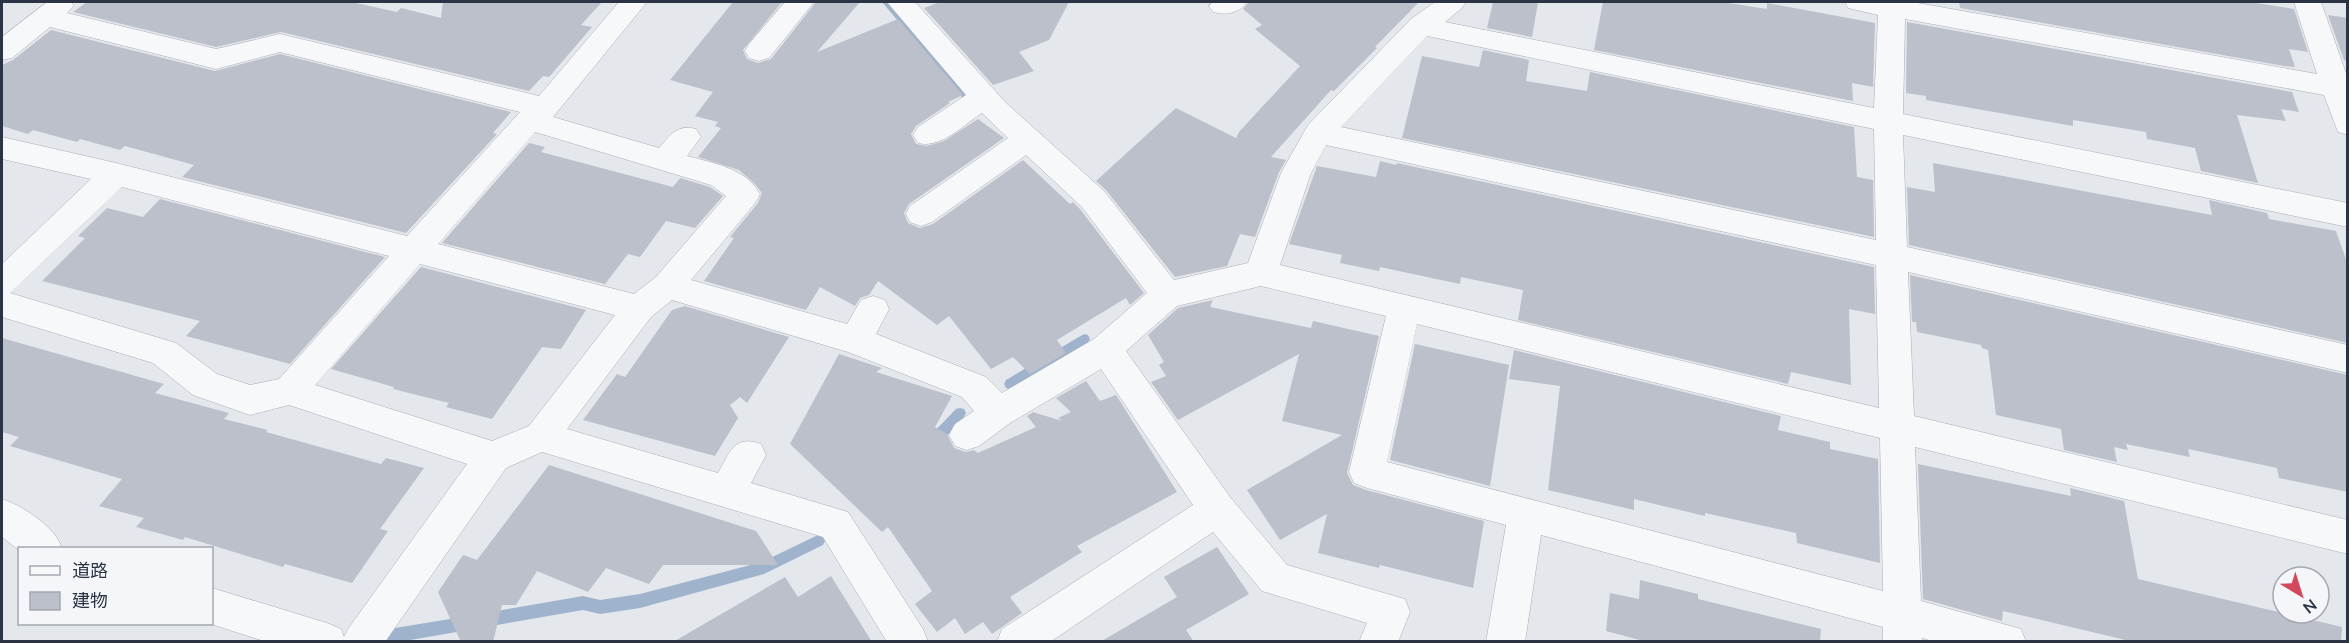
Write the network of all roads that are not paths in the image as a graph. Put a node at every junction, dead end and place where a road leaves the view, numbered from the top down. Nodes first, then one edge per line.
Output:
1 (634, 2) edge
2 (800, 2) edge
3 (900, 2) edge
4 (1452, 2) edge
5 (1858, 2) edge
6 (2308, 2) edge
7 (1895, 5) edge
8 (54, 9) edge
9 (1421, 26) junction
10 (2, 51) edge
11 (759, 51) dead end
12 (2341, 88) edge
13 (984, 97) junction
14 (537, 114) junction
15 (1888, 121) junction
16 (2348, 125) edge
17 (1318, 133) junction
18 (928, 135) dead end
19 (686, 137) dead end
20 (1027, 139) junction
21 (2, 148) edge
22 (665, 161) junction
23 (116, 174) junction
24 (921, 214) dead end
25 (2348, 215) edge
26 (413, 249) junction
27 (1893, 256) junction
28 (1261, 273) junction
29 (2, 283) edge
30 (667, 286) junction
31 (1167, 295) junction
32 (2, 304) edge
33 (639, 309) junction
34 (873, 309) dead end
35 (1404, 309) junction
36 (855, 340) junction
37 (1106, 349) junction
38 (2348, 359) edge
39 (289, 391) junction
40 (998, 413) junction
41 (1898, 428) junction
42 (967, 435) dead end
43 (541, 436) junction
44 (748, 455) dead end
45 (494, 457) junction
46 (726, 492) junction
47 (1217, 509) junction
48 (2, 515) edge
49 (1526, 516) junction
50 (2348, 537) edge
51 (42, 547) edge
52 (213, 606) edge
53 (1903, 628) edge
54 (327, 642) edge
55 (362, 642) edge
56 (909, 642) edge
57 (1016, 642) edge
58 (1378, 642) edge
59 (1505, 642) edge
60 (2007, 642) edge

1 - 14 street
2 - 11 street
3 - 13 street
4 - 9 street
5 - 7 street
6 - 12 street
7 - 12 street
7 - 15 street
8 - 10 street
8 - 14 street
9 - 15 street
9 - 17 street
12 - 16 street
13 - 18 street
13 - 20 street
14 - 22 street
14 - 26 street
15 - 25 street
15 - 27 street
17 - 27 street
17 - 28 street
19 - 22 street
20 - 24 street
20 - 31 street
21 - 23 street
22 - 30 street
23 - 26 street
23 - 29 street
26 - 33 street
26 - 39 street
27 - 38 street
27 - 41 street
28 - 31 street
28 - 35 street
30 - 33 street
30 - 36 street
31 - 37 street
32 - 39 street
33 - 43 street
34 - 36 street
35 - 41 street
35 - 49 street
36 - 40 street
37 - 40 street
37 - 47 street
39 - 45 street
40 - 42 street
41 - 50 street
41 - 53 street
43 - 45 street
43 - 46 street
44 - 46 street
45 - 55 street
46 - 56 street
47 - 57 street
47 - 58 street
48 - 51 street
49 - 53 street
49 - 59 street
52 - 54 street
53 - 60 street

